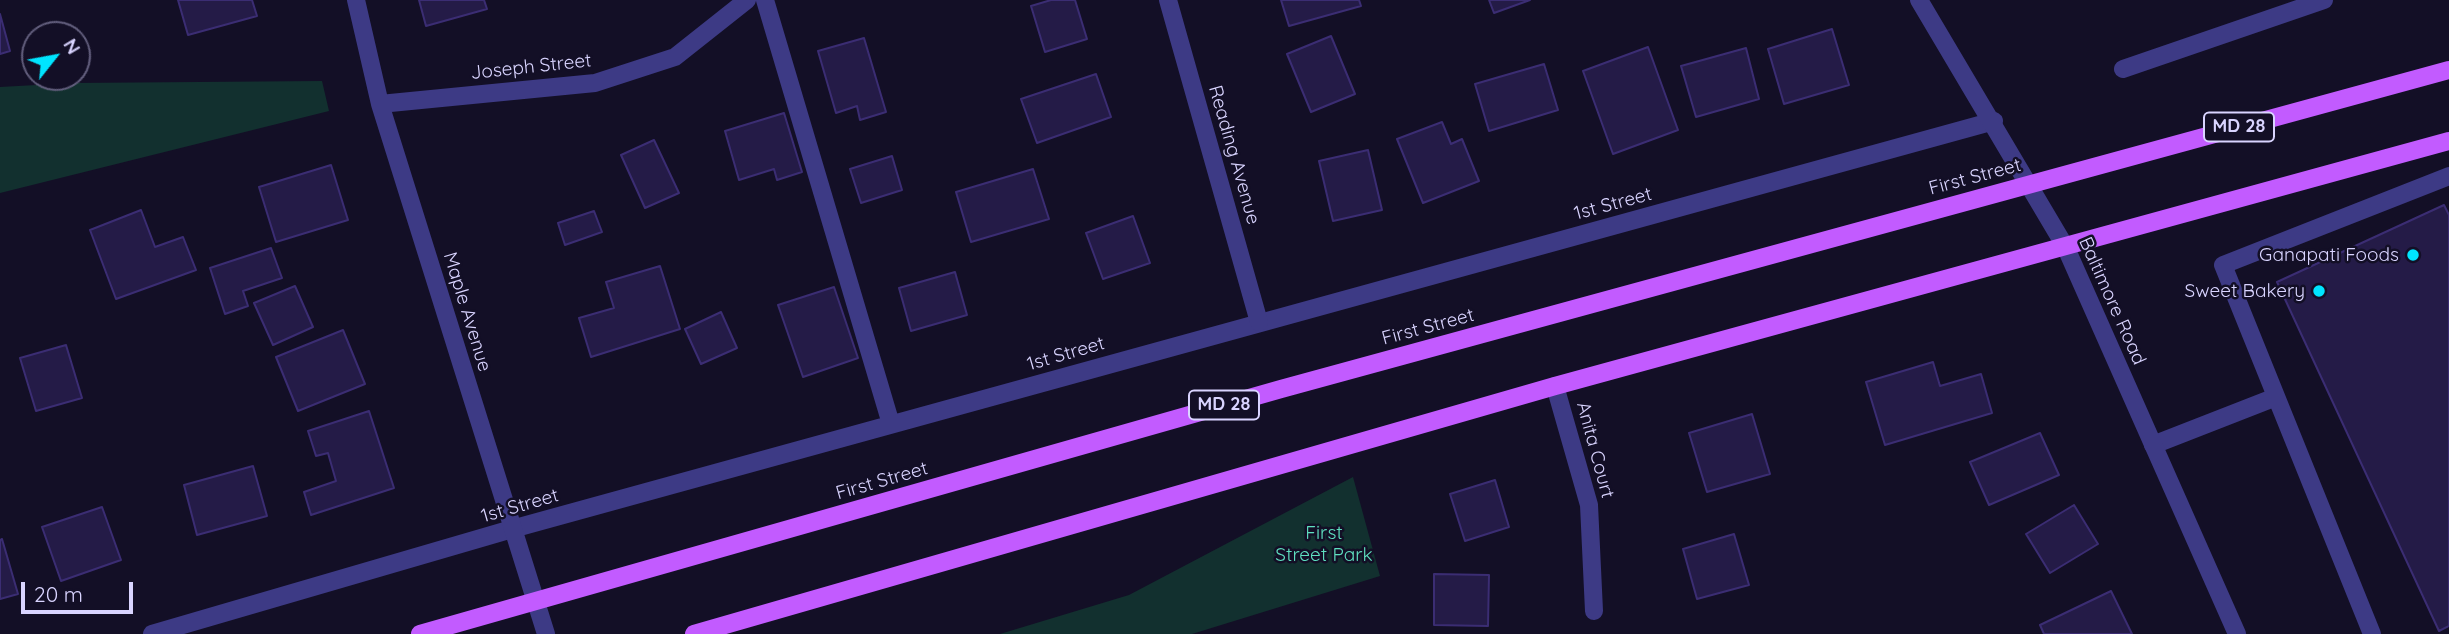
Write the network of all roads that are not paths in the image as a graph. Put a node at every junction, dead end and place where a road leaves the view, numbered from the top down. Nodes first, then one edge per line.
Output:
1 (356, 0) edge
2 (747, 0) edge
3 (765, 0) edge
4 (1168, 0) edge
5 (1919, 0) edge
6 (2324, 0) edge
7 (2123, 69) dead end
8 (2449, 70) edge
9 (380, 104) junction
10 (1994, 121) junction
11 (2449, 141) edge
12 (2449, 176) edge
13 (2030, 184) junction
14 (2066, 247) junction
15 (1259, 322) junction
16 (1555, 386) junction
17 (2276, 397) junction
18 (891, 424) junction
19 (2153, 445) junction
20 (512, 529) junction
21 (534, 601) junction
22 (1594, 611) dead end
23 (152, 634) edge
24 (420, 634) edge
25 (546, 634) edge
26 (694, 634) edge
27 (2237, 634) edge
28 (2372, 634) edge

1 - 9 street, Maple Avenue
2 - 9 street, Joseph Street
3 - 18 street
4 - 15 street, Reading Avenue
5 - 10 street, Baltimore Road
6 - 7 street
8 - 13 main road, First Street / MD 28
9 - 20 street, Maple Avenue
10 - 13 street, Baltimore Road
10 - 15 street, 1st Street
11 - 14 main road
12 - 17 street
13 - 14 street, Baltimore Road
13 - 21 main road, First Street / MD 28
14 - 16 main road
14 - 19 street, Baltimore Road
15 - 18 street, 1st Street
16 - 22 street, Anita Court
16 - 26 main road
17 - 19 street
17 - 28 street
18 - 20 street, 1st Street
19 - 27 street, Baltimore Road
20 - 21 street, Maple Avenue
20 - 23 street, 1st Street
21 - 24 main road, First Street / MD 28
21 - 25 street, Maple Avenue

